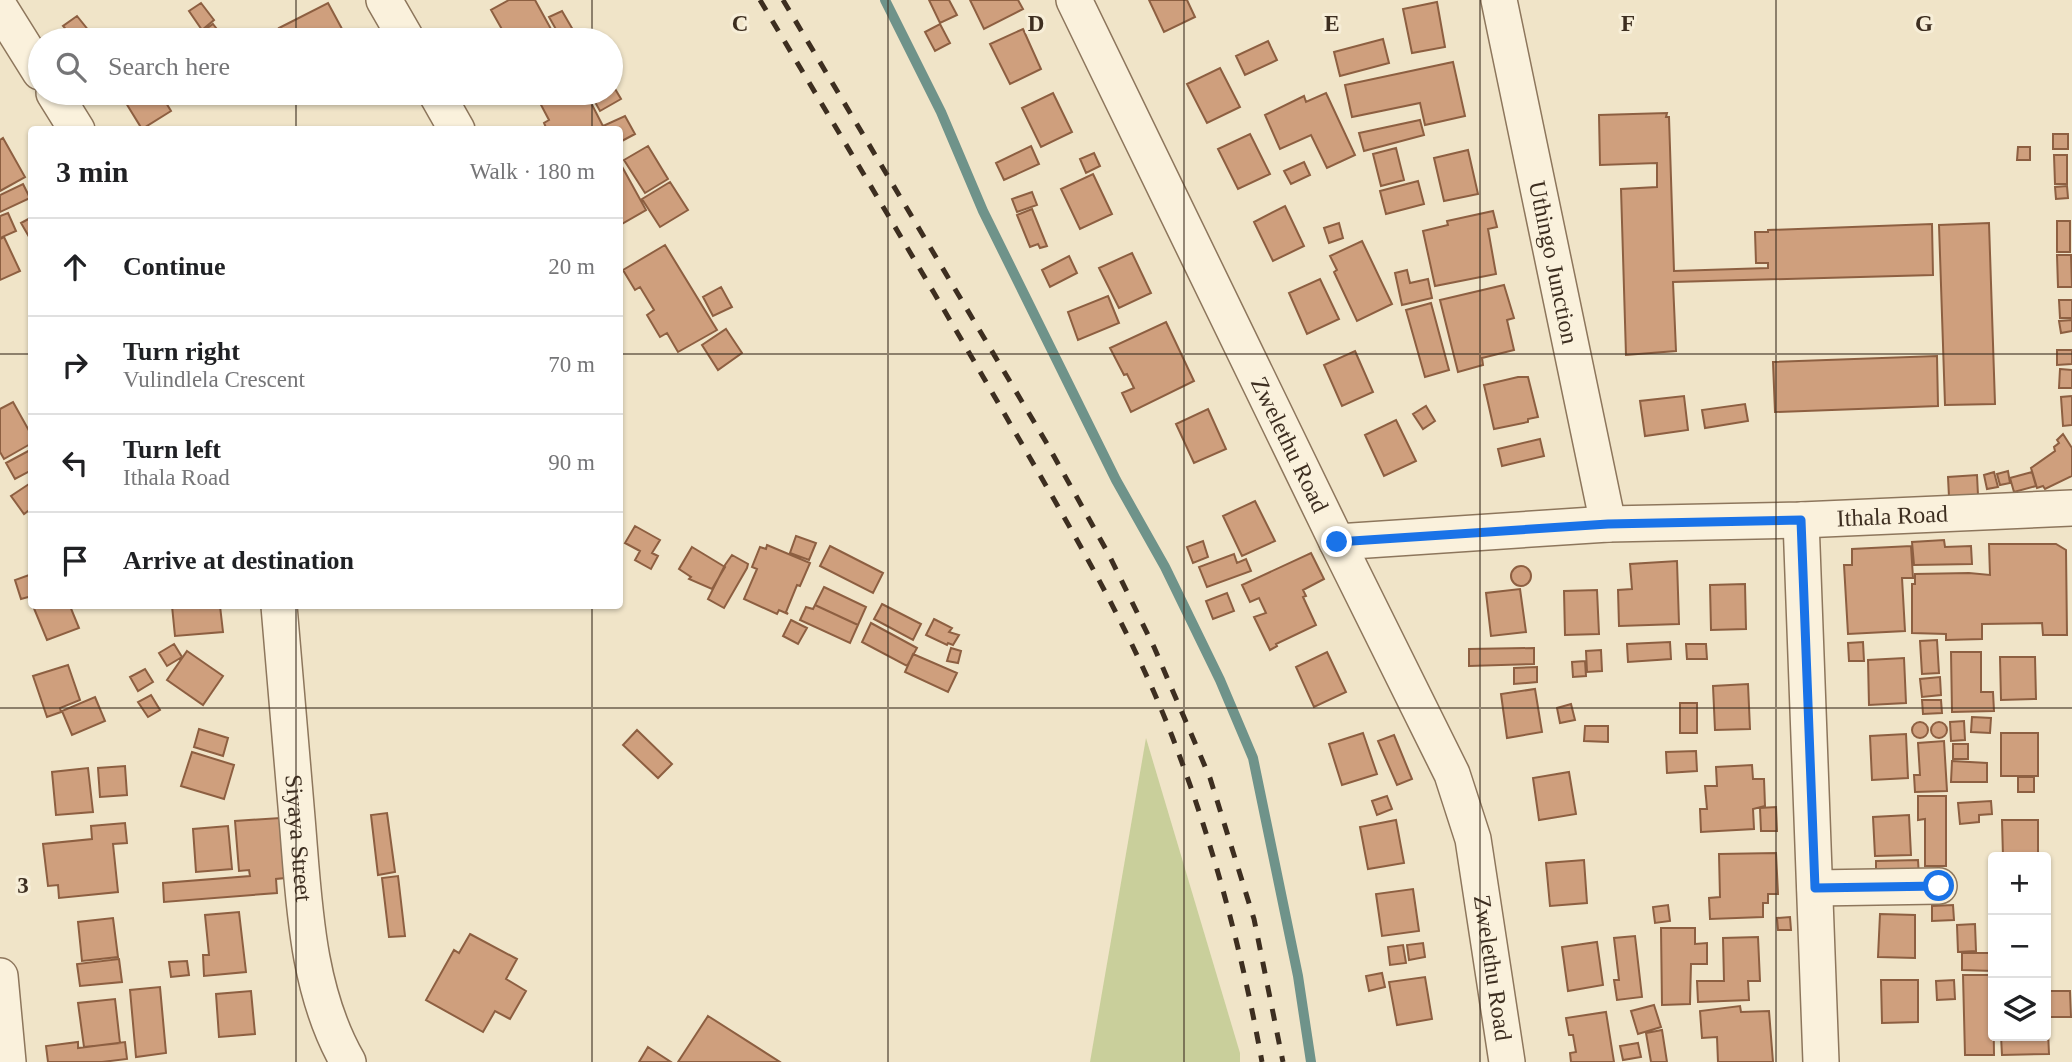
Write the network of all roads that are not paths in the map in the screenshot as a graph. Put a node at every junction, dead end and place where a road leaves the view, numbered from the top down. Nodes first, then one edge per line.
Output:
1 (384, 0) edge
2 (1074, 0) edge
3 (1499, 0) edge
4 (0, 8) edge
5 (400, 28) edge
6 (28, 53) edge
7 (61, 105) edge
8 (443, 105) edge
9 (75, 126) edge
10 (455, 126) edge
11 (2072, 508) edge
12 (1801, 520) junction
13 (1608, 524) junction
14 (1337, 542) junction
15 (279, 609) edge
16 (1939, 886) dead end
17 (1815, 888) junction
18 (0, 976) edge
19 (337, 1057) edge
20 (8, 1062) edge
21 (1507, 1062) edge
22 (1821, 1062) edge

1 - 5 street
2 - 14 street, Zwelethu Road
3 - 13 street, Uthingo Junction
4 - 6 street
7 - 9 street
8 - 10 street
11 - 12 street, Ithala Road
12 - 13 street, Ithala Road
12 - 17 street
13 - 14 street, Ithala Road
14 - 21 street, Zwelethu Road
15 - 19 street, Siyaya Street
16 - 17 street
17 - 22 street
18 - 20 street

